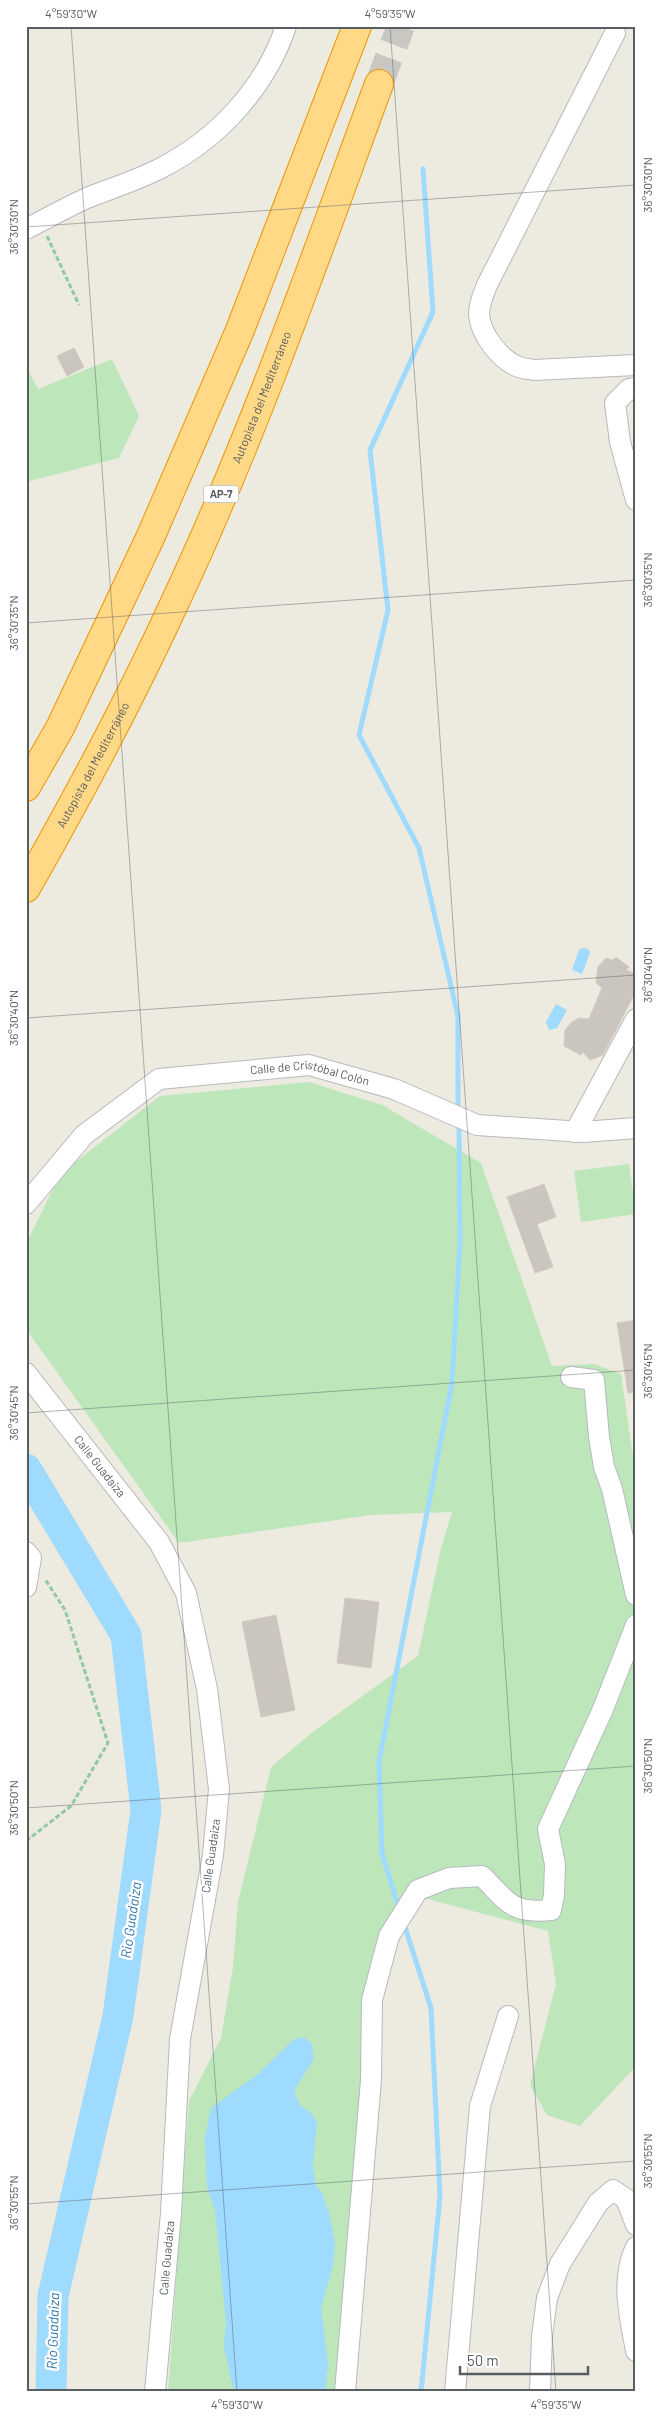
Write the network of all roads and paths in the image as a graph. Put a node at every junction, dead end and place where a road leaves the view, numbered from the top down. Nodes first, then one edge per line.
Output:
1 (286, 26) edge
2 (358, 26) edge
3 (615, 33) dead end
4 (379, 84) tunnel mouth
5 (33, 226) edge
6 (79, 305) dead end
7 (636, 365) edge
8 (636, 388) edge
9 (636, 500) edge
10 (26, 787) edge
11 (26, 888) edge
12 (636, 1019) edge
13 (636, 1128) edge
14 (575, 1132) junction
15 (26, 1204) edge
16 (26, 1373) edge
17 (571, 1377) dead end
18 (29, 1555) edge
19 (26, 1587) edge
20 (636, 1595) edge
21 (636, 1625) edge
22 (26, 1841) edge
23 (508, 2016) dead end
24 (636, 2225) edge
25 (636, 2247) edge
26 (636, 2351) edge
27 (155, 2392) edge
28 (345, 2392) edge
29 (455, 2392) edge
30 (540, 2392) edge

1 - 5 street
2 - 10 highway
3 - 7 street
4 - 11 highway, Autopista del Mediterráneo / AP-7
5 - 6 path
8 - 9 street
12 - 14 street
13 - 14 street, Calle de Cristóbal Colón
14 - 15 street, Calle de Cristóbal Colón
16 - 27 street, Calle Guadaiza
17 - 20 street
18 - 19 street
18 - 22 path
21 - 28 street
23 - 29 street
24 - 30 street
25 - 26 street

